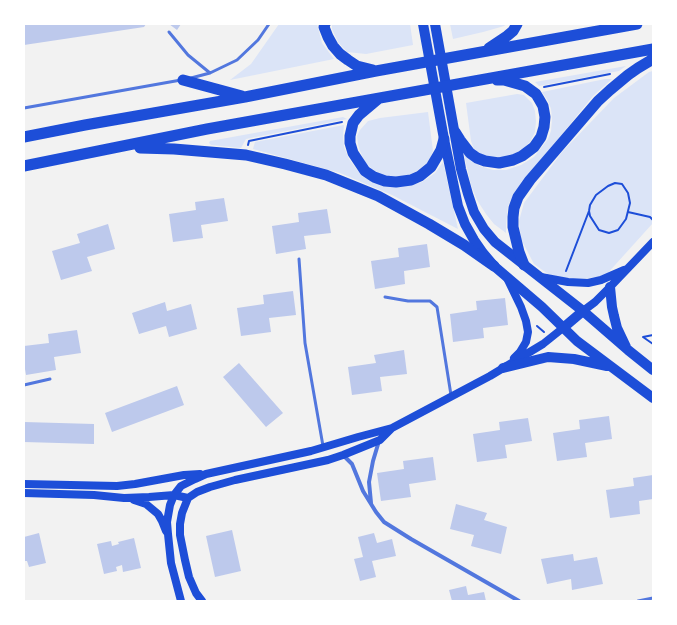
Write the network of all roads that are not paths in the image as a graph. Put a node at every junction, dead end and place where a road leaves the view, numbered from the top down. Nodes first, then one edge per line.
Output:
1 (269, 24) edge
2 (324, 24) edge
3 (423, 24) edge
4 (435, 24) edge
5 (517, 24) edge
6 (637, 24) edge
7 (169, 32) dead end
8 (653, 49) edge
9 (482, 52) junction
10 (653, 60) edge
11 (376, 71) junction
12 (210, 73) junction
13 (486, 79) junction
14 (183, 80) junction
15 (245, 96) junction
16 (379, 98) junction
17 (24, 108) edge
18 (455, 132) junction
19 (24, 137) edge
20 (444, 139) junction
21 (122, 147) junction
22 (24, 166) edge
23 (653, 242) edge
24 (298, 259) dead end
25 (524, 265) junction
26 (494, 266) junction
27 (626, 269) junction
28 (506, 276) junction
29 (537, 276) junction
30 (610, 287) junction
31 (384, 297) dead end
32 (583, 311) junction
33 (563, 328) junction
34 (628, 350) junction
35 (612, 367) junction
36 (503, 368) junction
37 (653, 370) edge
38 (50, 379) dead end
39 (24, 385) edge
40 (451, 396) junction
41 (653, 398) edge
42 (392, 428) junction
43 (380, 440) junction
44 (324, 448) junction
45 (343, 455) junction
46 (328, 460) junction
47 (206, 474) junction
48 (24, 484) edge
49 (24, 493) edge
50 (174, 495) junction
51 (124, 498) junction
52 (188, 498) junction
53 (371, 503) junction
54 (168, 534) junction
55 (653, 598) edge
56 (181, 600) edge
57 (202, 601) edge
58 (519, 601) edge
59 (638, 601) edge

1 - 12 lane
2 - 11 highway
3 - 20 main road
4 - 18 main road
5 - 9 highway
6 - 9 highway
7 - 12 lane
8 - 13 highway
9 - 11 highway
10 - 25 highway
11 - 15 highway
12 - 14 lane
13 - 16 highway
13 - 18 highway
14 - 15 highway
14 - 17 lane
15 - 19 highway
16 - 20 highway
16 - 21 highway
18 - 25 main road
20 - 26 main road
21 - 22 highway
21 - 26 highway
23 - 27 main road
24 - 44 lane
25 - 29 main road
26 - 28 main road
27 - 29 main road
27 - 30 main road
28 - 33 main road
28 - 36 main road
29 - 32 main road
30 - 32 main road
30 - 34 main road
31 - 40 lane
32 - 33 main road
32 - 34 main road
33 - 35 main road
33 - 36 main road
34 - 37 main road
35 - 36 main road
35 - 41 main road
36 - 40 main road
38 - 39 lane
40 - 42 main road
42 - 43 main road
42 - 44 main road
43 - 45 main road
43 - 53 street
44 - 46 main road
44 - 47 main road
45 - 46 main road
45 - 53 street
46 - 52 main road
47 - 48 main road
47 - 50 main road
49 - 51 main road
50 - 51 main road
50 - 52 main road
50 - 54 main road
51 - 54 main road
52 - 57 main road
53 - 58 street
54 - 56 main road
55 - 59 lane

